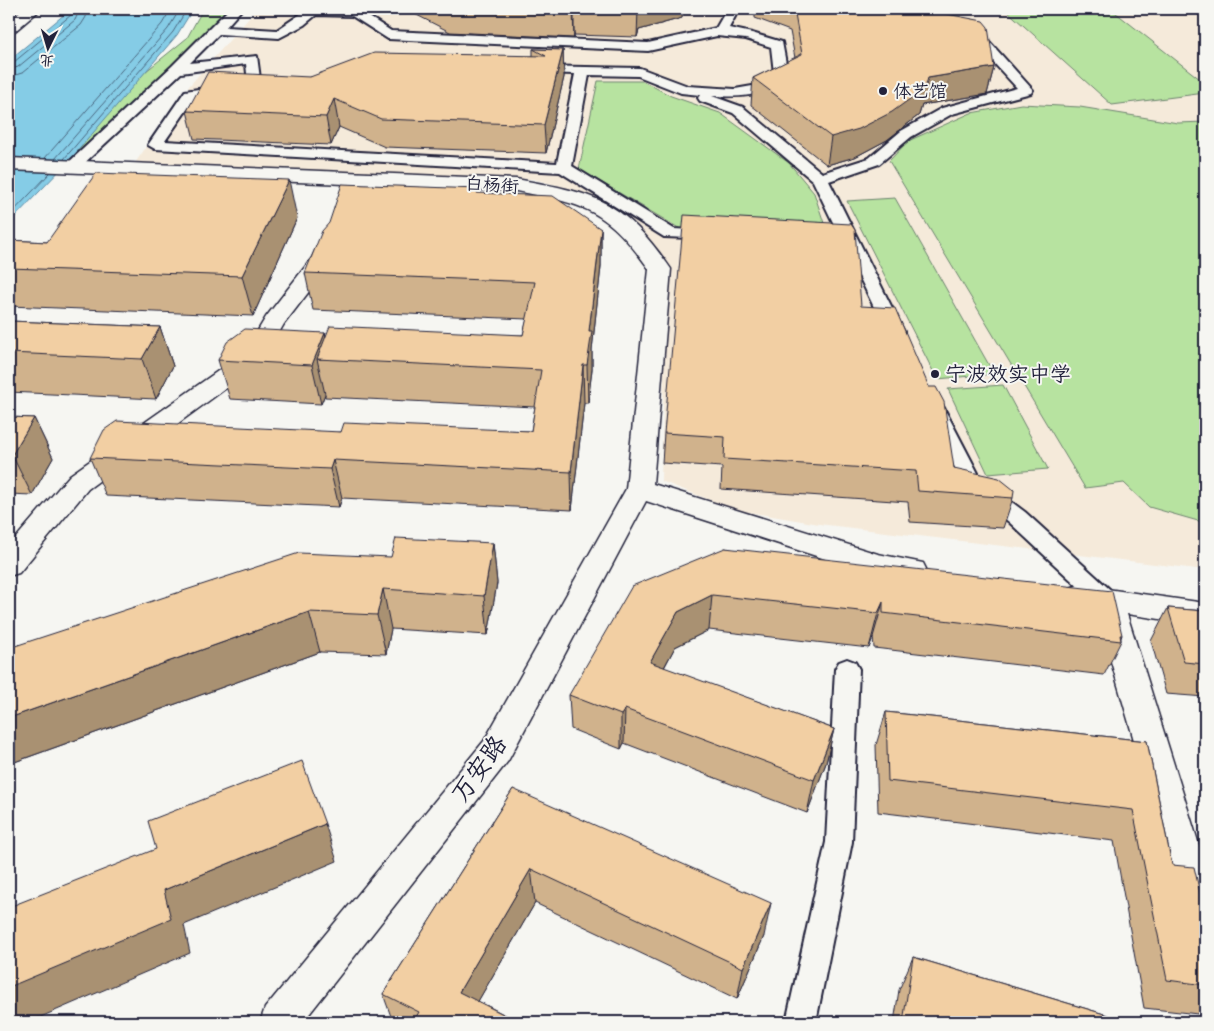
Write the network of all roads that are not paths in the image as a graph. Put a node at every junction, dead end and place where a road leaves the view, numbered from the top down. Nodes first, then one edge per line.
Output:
1 (14, 9) edge
2 (33, 9) edge
3 (236, 9) edge
4 (733, 9) edge
5 (311, 10) edge
6 (9, 12) edge
7 (959, 26) edge
8 (9, 27) edge
9 (215, 30) junction
10 (721, 32) junction
11 (279, 34) junction
12 (388, 35) junction
13 (383, 50) dead end
14 (259, 53) junction
15 (178, 69) junction
16 (525, 69) edge
17 (583, 70) junction
18 (254, 85) junction
19 (282, 90) edge
20 (687, 90) junction
21 (9, 164) edge
22 (73, 166) junction
23 (564, 168) junction
24 (820, 179) junction
25 (332, 232) edge
26 (727, 237) edge
27 (832, 242) edge
28 (851, 243) junction
29 (905, 351) edge
30 (927, 394) edge
31 (639, 489) junction
32 (9, 565) edge
33 (935, 574) edge
34 (1050, 592) edge
35 (1108, 601) junction
36 (1205, 614) edge
37 (847, 670) dead end
38 (1205, 922) edge
39 (279, 1022) edge
40 (801, 1022) edge

1 - 6 street
2 - 8 street
3 - 9 lane
4 - 10 lane
5 - 11 lane
5 - 12 lane
7 - 24 lane
9 - 11 lane
9 - 15 lane
10 - 12 lane
10 - 20 lane
11 - 14 lane
12 - 13 lane
14 - 15 lane
14 - 18 lane
15 - 22 lane
16 - 17 lane
17 - 20 lane
17 - 23 lane
18 - 19 lane
18 - 23 lane
20 - 24 lane
21 - 22 street, 白杨街
22 - 31 street, 白杨街
23 - 26 lane
24 - 28 lane
25 - 32 street
27 - 28 lane
28 - 29 lane
30 - 35 lane
31 - 33 street
31 - 39 street, 万安路
34 - 35 street
35 - 36 street
35 - 38 street
37 - 40 lane

